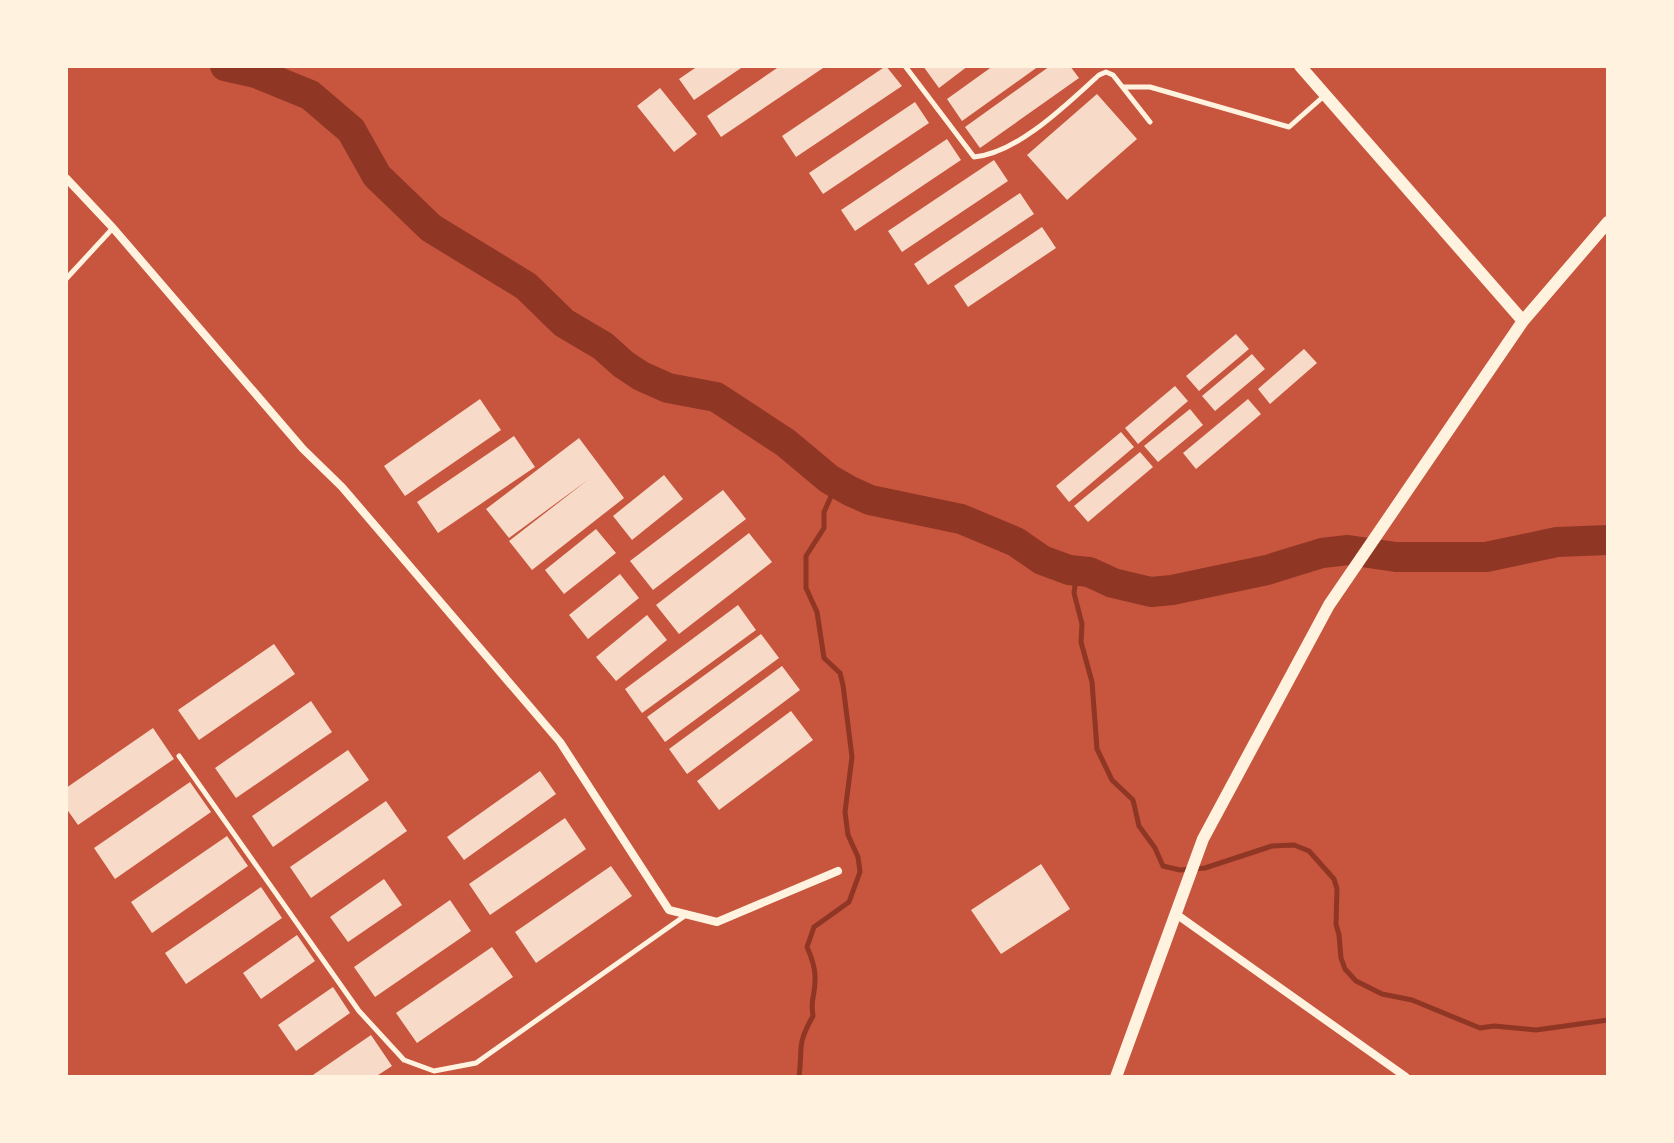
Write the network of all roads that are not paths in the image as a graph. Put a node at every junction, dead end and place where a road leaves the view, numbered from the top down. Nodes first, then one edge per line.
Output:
1 (905, 66) edge
2 (1300, 66) edge
3 (1123, 87) junction
4 (1324, 95) junction
5 (1150, 122) dead end
6 (66, 178) edge
7 (1608, 222) edge
8 (113, 228) junction
9 (66, 279) edge
10 (1523, 321) junction
11 (179, 756) dead end
12 (838, 871) dead end
13 (686, 914) junction
14 (1176, 914) junction
15 (1116, 1077) edge
16 (1406, 1077) edge

1 - 3 lane
2 - 4 street
3 - 4 lane
3 - 5 lane
4 - 10 street
6 - 8 street
7 - 10 street
8 - 9 lane
8 - 13 street
10 - 14 street
11 - 13 lane
12 - 13 street
14 - 15 street
14 - 16 street

